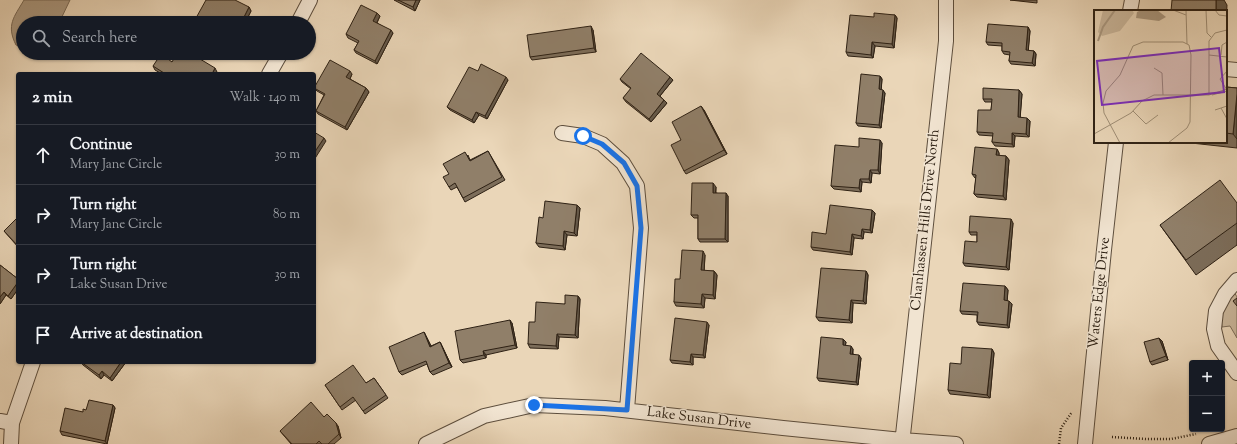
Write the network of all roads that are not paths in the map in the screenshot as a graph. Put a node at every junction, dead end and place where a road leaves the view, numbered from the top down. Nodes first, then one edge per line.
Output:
1 (310, 0) edge
2 (946, 0) edge
3 (1132, 0) edge
4 (1130, 10) edge
5 (302, 16) edge
6 (277, 60) edge
7 (1227, 69) edge
8 (1237, 70) edge
9 (270, 72) edge
10 (562, 133) dead end
11 (1116, 143) edge
12 (1237, 280) edge
13 (32, 364) edge
14 (1237, 373) edge
15 (627, 410) junction
16 (6, 422) edge
17 (1237, 436) edge
18 (902, 442) edge
19 (11, 444) edge
20 (426, 444) edge
21 (956, 444) edge
22 (1085, 444) edge
23 (1209, 444) edge

1 - 5 street
2 - 18 street, Chanhassen Hills Drive North
3 - 4 street
6 - 9 street
7 - 8 street
10 - 15 street
11 - 22 street, Waters Edge Drive
12 - 14 street
13 - 16 street
15 - 18 street, Lake Susan Drive
15 - 20 street, Lake Susan Drive
16 - 19 street
17 - 23 street
18 - 21 street, Lake Susan Drive

